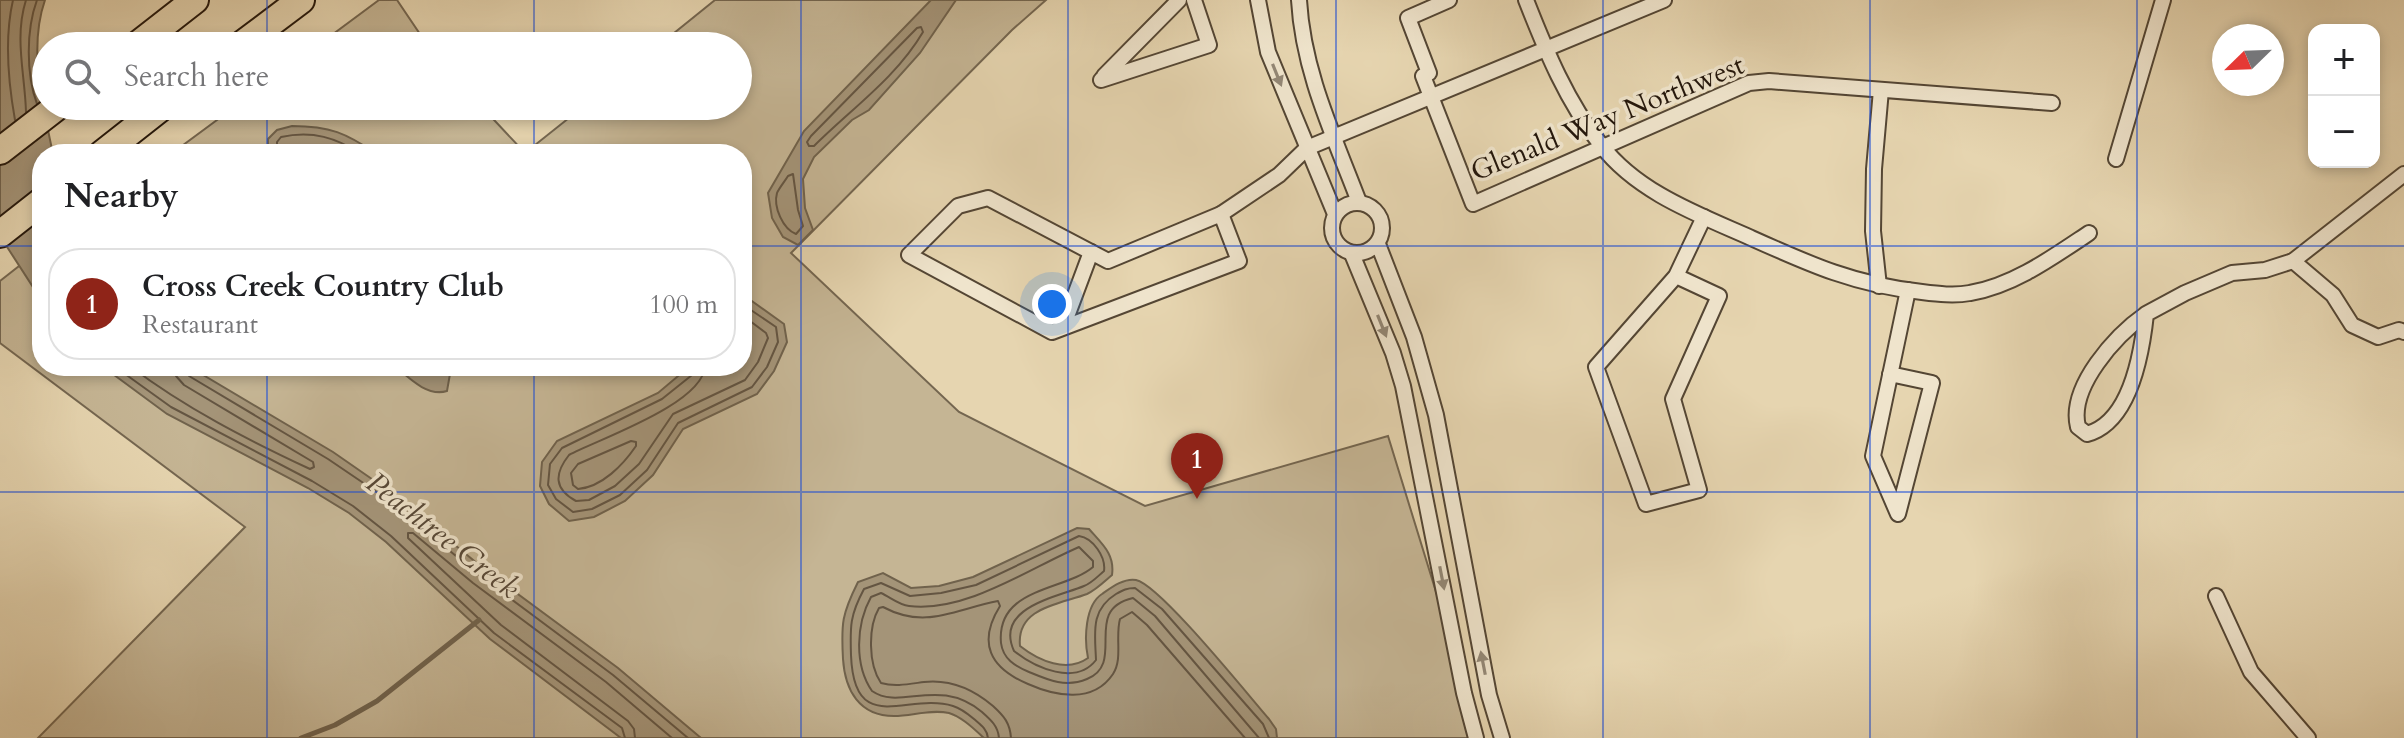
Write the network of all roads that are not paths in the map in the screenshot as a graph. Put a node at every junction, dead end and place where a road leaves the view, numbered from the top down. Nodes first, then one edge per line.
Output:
1 (195, 0) edge
2 (301, 0) edge
3 (1179, 0) edge
4 (1194, 0) edge
5 (1258, 0) edge
6 (1299, 0) edge
7 (1449, 0) edge
8 (1526, 0) edge
9 (1664, 0) edge
10 (2163, 0) edge
11 (154, 32) edge
12 (259, 32) edge
13 (1545, 49) junction
14 (1881, 90) junction
15 (1430, 97) junction
16 (2052, 103) dead end
17 (40, 120) edge
18 (145, 120) edge
19 (1334, 137) junction
20 (115, 144) edge
21 (1602, 147) junction
22 (1307, 148) junction
23 (0, 151) edge
24 (2116, 159) dead end
25 (2404, 174) edge
26 (1359, 202) junction
27 (32, 209) edge
28 (1221, 214) junction
29 (1335, 214) junction
30 (1704, 217) junction
31 (2089, 233) dead end
32 (0, 234) edge
33 (1378, 244) junction
34 (1091, 252) junction
35 (1352, 254) junction
36 (2293, 261) junction
37 (1676, 276) junction
38 (1879, 286) junction
39 (1908, 290) junction
40 (2146, 314) junction
41 (1063, 327) junction
42 (2404, 332) edge
43 (1890, 374) junction
44 (2216, 596) dead end
45 (1476, 738) edge
46 (1502, 738) edge
47 (2308, 738) edge

1 - 11 highway
2 - 12 highway
3 - 4 street
5 -> 22 street
6 - 19 street
7 - 15 street
8 - 13 street
9 - 13 street
10 - 24 street
13 - 15 street
13 - 21 street
14 - 16 street, Glenald Way Northwest
14 - 21 street, Glenald Way Northwest
14 - 38 street
15 - 19 street
15 - 21 street, Glenald Way Northwest
17 - 23 highway
18 - 20 highway
19 - 22 street
19 - 26 street
21 - 30 street
22 - 28 street
22 - 29 street
25 - 36 street
26 - 29 street
26 - 33 street
27 - 32 highway
28 - 34 street
28 - 41 street
29 - 35 street
30 - 37 street
30 - 38 street
31 - 39 street
33 - 35 street
46 -> 33 street
34 - 41 street
34 - 41 street
35 -> 45 street
36 - 40 street
36 - 42 street
37 - 37 street
38 - 39 street
39 - 43 street
40 - 40 street
43 - 43 street
44 - 47 street

